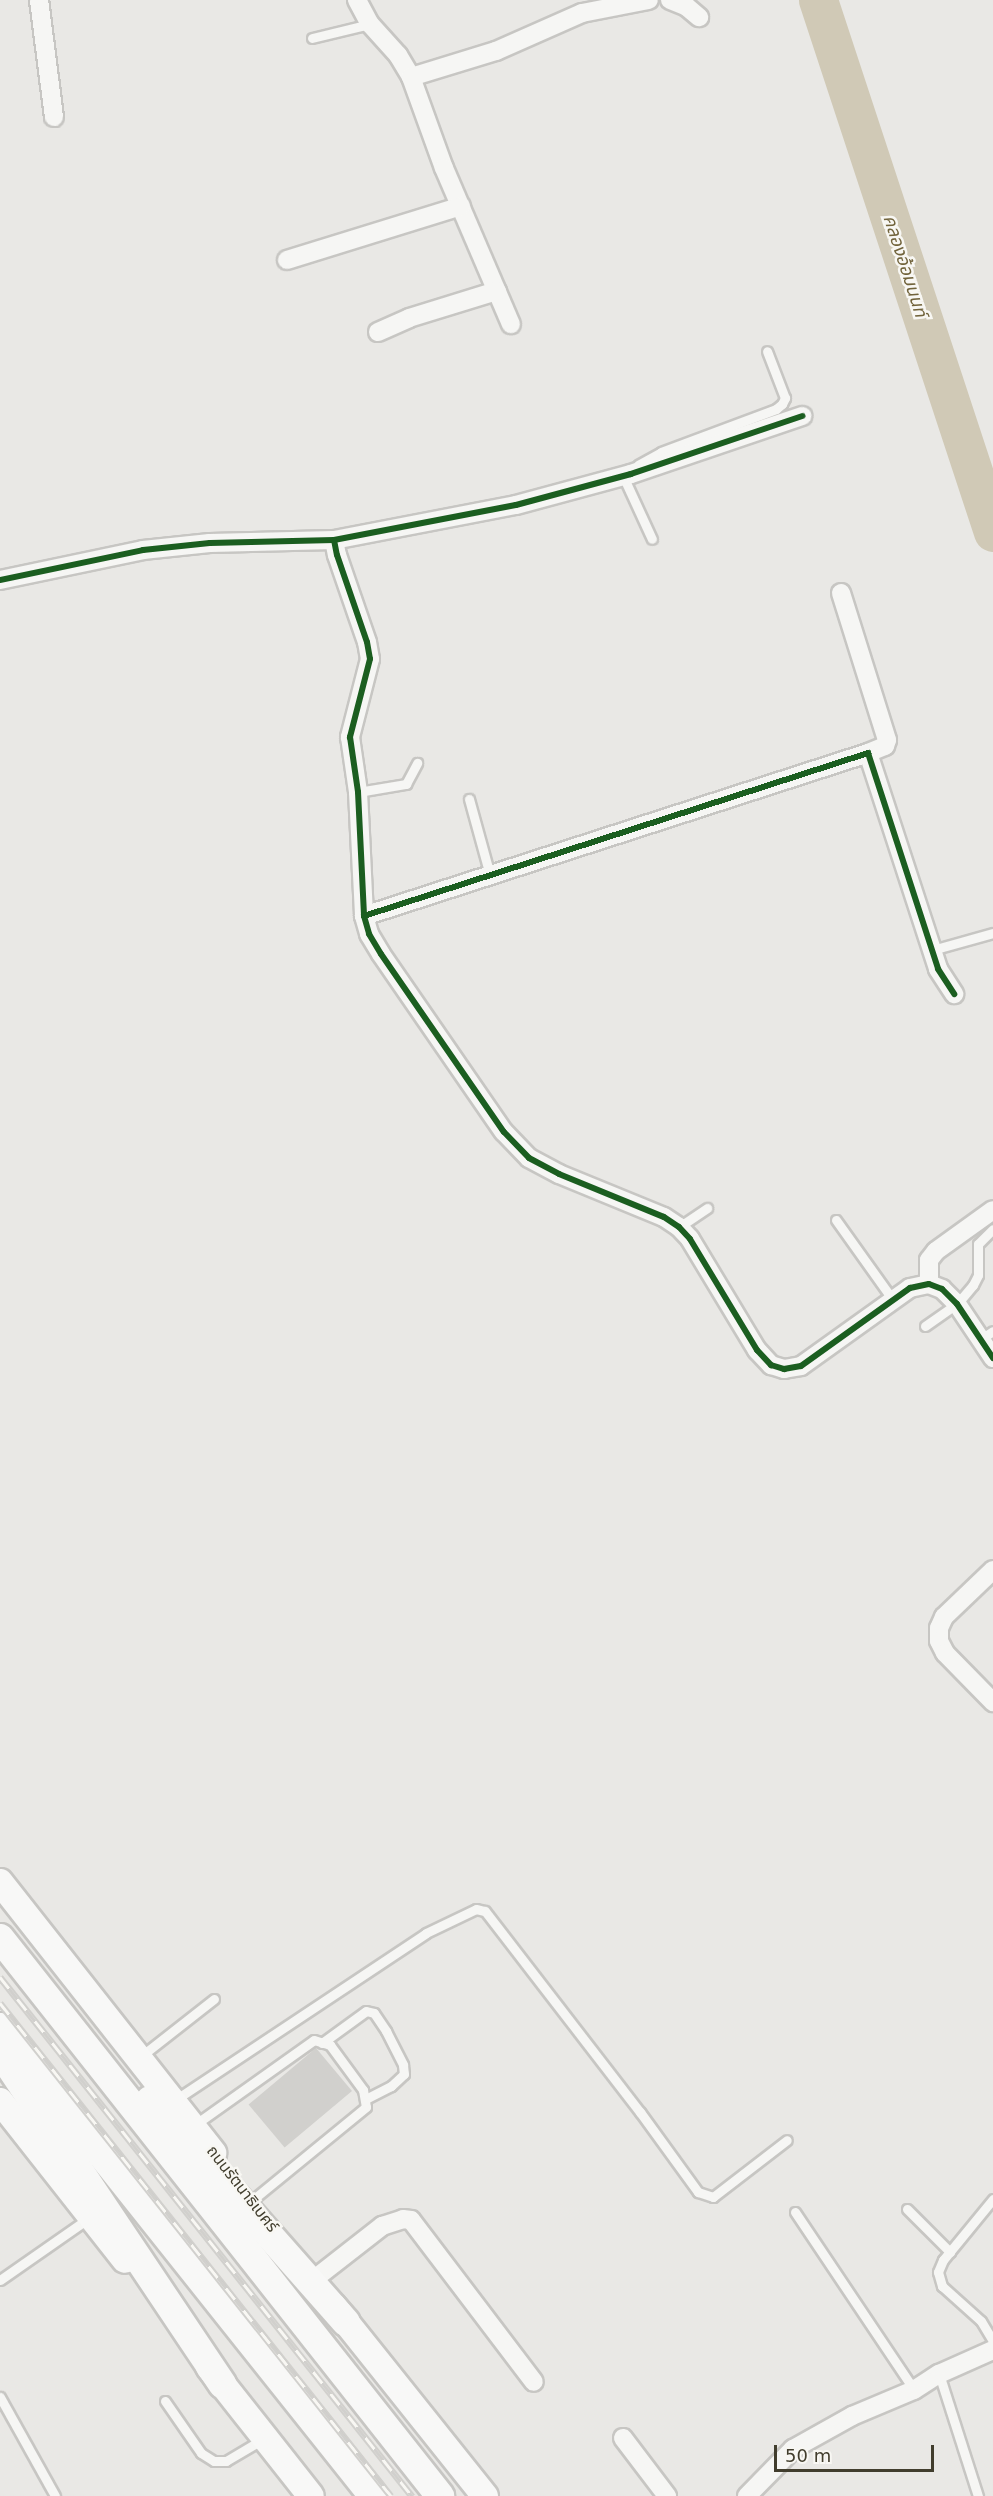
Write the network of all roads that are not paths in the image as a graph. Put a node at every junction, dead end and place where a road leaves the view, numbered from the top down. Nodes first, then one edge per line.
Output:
1 (357, 0) edge
2 (649, 0) edge
3 (670, 0) edge
4 (42, 4) edge
5 (699, 17) dead end
6 (370, 24) junction
7 (312, 38) dead end
8 (411, 77) junction
9 (54, 117) dead end
10 (461, 206) junction
11 (287, 261) dead end
12 (497, 291) junction
13 (511, 324) dead end
14 (378, 332) dead end
15 (767, 351) dead end
16 (802, 416) dead end
17 (627, 475) junction
18 (652, 539) dead end
19 (334, 540) junction
20 (0, 580) edge
21 (841, 592) dead end
22 (867, 753) junction
23 (417, 763) dead end
24 (358, 792) junction
25 (469, 799) dead end
26 (490, 875) junction
27 (364, 916) junction
28 (993, 933) edge
29 (932, 950) junction
30 (954, 994) dead end
31 (707, 1208) dead end
32 (993, 1210) edge
33 (836, 1220) dead end
34 (679, 1227) junction
35 (993, 1229) edge
36 (929, 1284) junction
37 (893, 1300) junction
38 (957, 1304) junction
39 (925, 1326) dead end
40 (987, 1335) edge
41 (993, 1358) edge
42 (993, 1570) edge
43 (993, 1702) edge
44 (0, 1882) edge
45 (0, 1930) edge
46 (0, 1938) edge
47 (214, 1999) dead end
48 (0, 2027) edge
49 (322, 2043) junction
50 (0, 2053) edge
51 (139, 2058) junction
52 (366, 2099) junction
53 (0, 2101) edge
54 (173, 2102) junction
55 (193, 2127) junction
56 (787, 2140) dead end
57 (993, 2199) edge
58 (251, 2201) junction
59 (907, 2208) dead end
60 (795, 2212) dead end
61 (91, 2217) junction
62 (950, 2252) junction
63 (0, 2280) edge
64 (313, 2280) junction
65 (346, 2322) junction
66 (993, 2341) edge
67 (993, 2350) edge
68 (939, 2374) junction
69 (534, 2382) dead end
70 (222, 2384) junction
71 (914, 2390) junction
72 (0, 2397) edge
73 (165, 2401) dead end
74 (265, 2438) junction
75 (623, 2438) dead end
76 (55, 2496) edge
77 (311, 2496) edge
78 (373, 2496) edge
79 (440, 2496) edge
80 (485, 2496) edge
81 (667, 2496) edge
82 (747, 2496) edge
83 (978, 2496) edge

1 - 6 street
2 - 8 street
3 - 5 street
4 - 9 street
6 - 7 lane
6 - 8 street
8 - 10 street
10 - 11 street
10 - 12 street
12 - 13 street
12 - 14 street
15 - 17 lane
16 - 17 street
17 - 18 lane
17 - 19 street
19 - 20 street
19 - 24 street
21 - 22 street
22 - 26 street
22 - 29 street
23 - 24 lane
24 - 27 street
25 - 26 lane
26 - 27 street
27 - 34 street
28 - 29 lane
29 - 30 street
31 - 34 lane
32 - 36 street
33 - 37 lane
34 - 37 street
35 - 38 lane
36 - 37 street
36 - 38 street
38 - 39 lane
38 - 40 street
40 - 41 street
42 - 43 street
44 - 51 main road, ถนนรัตนาธิเบศร์
45 - 65 main road
46 - 79 main road
47 - 51 lane
48 - 78 main road
49 - 52 lane
49 - 52 lane
49 - 55 lane
50 - 70 main road
51 - 54 main road, ถนนรัตนาธิเบศร์
52 - 58 lane
53 - 61 main road
54 - 55 main road, ถนนรัตนาธิเบศร์
54 - 56 lane
55 - 58 main road, ถนนรัตนาธิเบศร์
57 - 62 lane
58 - 64 main road, ถนนรัตนาธิเบศร์
59 - 62 lane
60 - 71 lane
61 - 63 lane
61 - 70 main road
62 - 66 lane
64 - 65 main road, ถนนรัตนาธิเบศร์
64 - 69 street
65 - 80 main road, ถนนรัตนาธิเบศร์
67 - 68 street
68 - 71 street
68 - 83 lane
70 - 74 main road
71 - 82 street
72 - 76 lane
73 - 74 lane
74 - 77 main road
75 - 81 street

